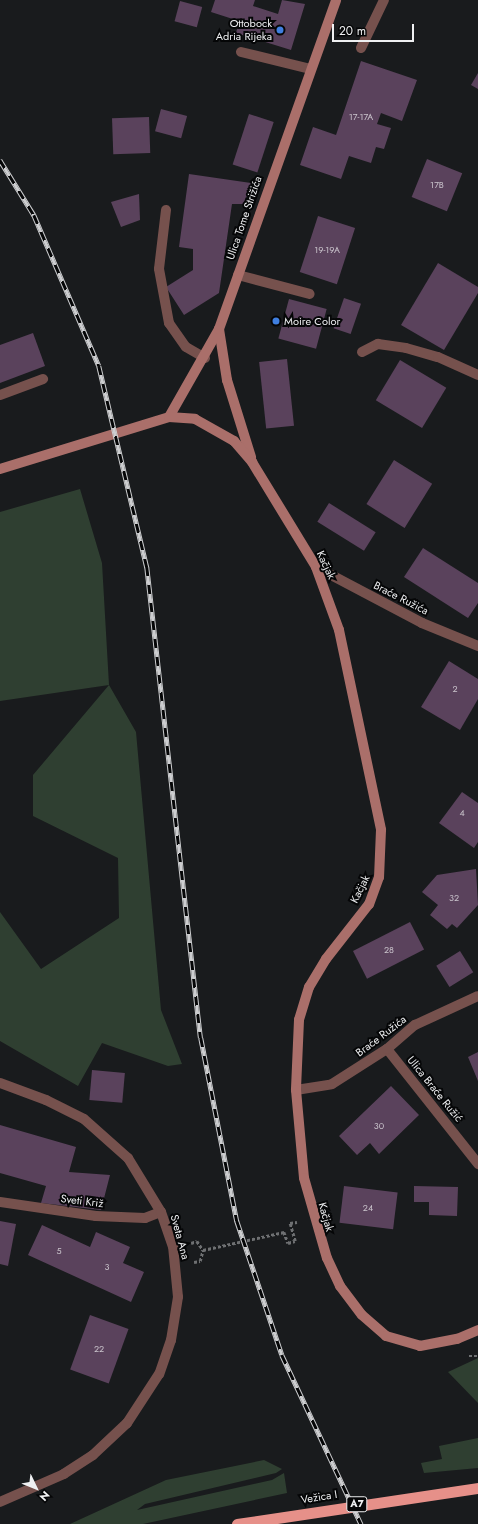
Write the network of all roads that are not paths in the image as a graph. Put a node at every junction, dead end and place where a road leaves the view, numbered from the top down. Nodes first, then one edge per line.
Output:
1 (335, 0) edge
2 (384, 0) edge
3 (361, 48) dead end
4 (241, 52) dead end
5 (310, 69) junction
6 (166, 210) dead end
7 (238, 275) junction
8 (310, 294) dead end
9 (219, 329) junction
10 (362, 352) dead end
11 (205, 358) junction
12 (478, 376) edge
13 (43, 379) dead end
14 (0, 395) edge
15 (170, 417) junction
16 (252, 462) junction
17 (0, 469) edge
18 (316, 567) junction
19 (478, 646) edge
20 (478, 996) edge
21 (387, 1049) junction
22 (0, 1083) edge
23 (296, 1090) junction
24 (478, 1164) edge
25 (0, 1202) edge
26 (161, 1212) junction
27 (478, 1330) edge
28 (478, 1488) edge
29 (0, 1502) edge
30 (236, 1524) edge

1 - 5 main road, Ulica Tome Strižića
2 - 3 street
4 - 5 street
5 - 7 main road, Ulica Tome Strižića
6 - 11 street
7 - 8 street
7 - 9 main road, Ulica Tome Strižića
9 - 11 main road, Ulica Tome Strižića
9 - 16 main road
10 - 12 street
11 - 15 main road, Ulica Tome Strižića
13 - 14 street
15 - 16 main road, Kačjak
15 - 17 main road
16 - 18 main road, Kačjak
18 - 19 street, Braće Ružića
18 - 23 main road, Kačjak
20 - 21 street, Braće Ružića
21 - 23 street, Braće Ružića
21 - 24 street, Ulica Braće Ružić
22 - 26 street, Sveta Ana
23 - 27 main road, Kačjak
25 - 26 street, Sveti Križ
26 - 29 street, Sveta Ana
28 - 30 highway, Vežica I / A7

